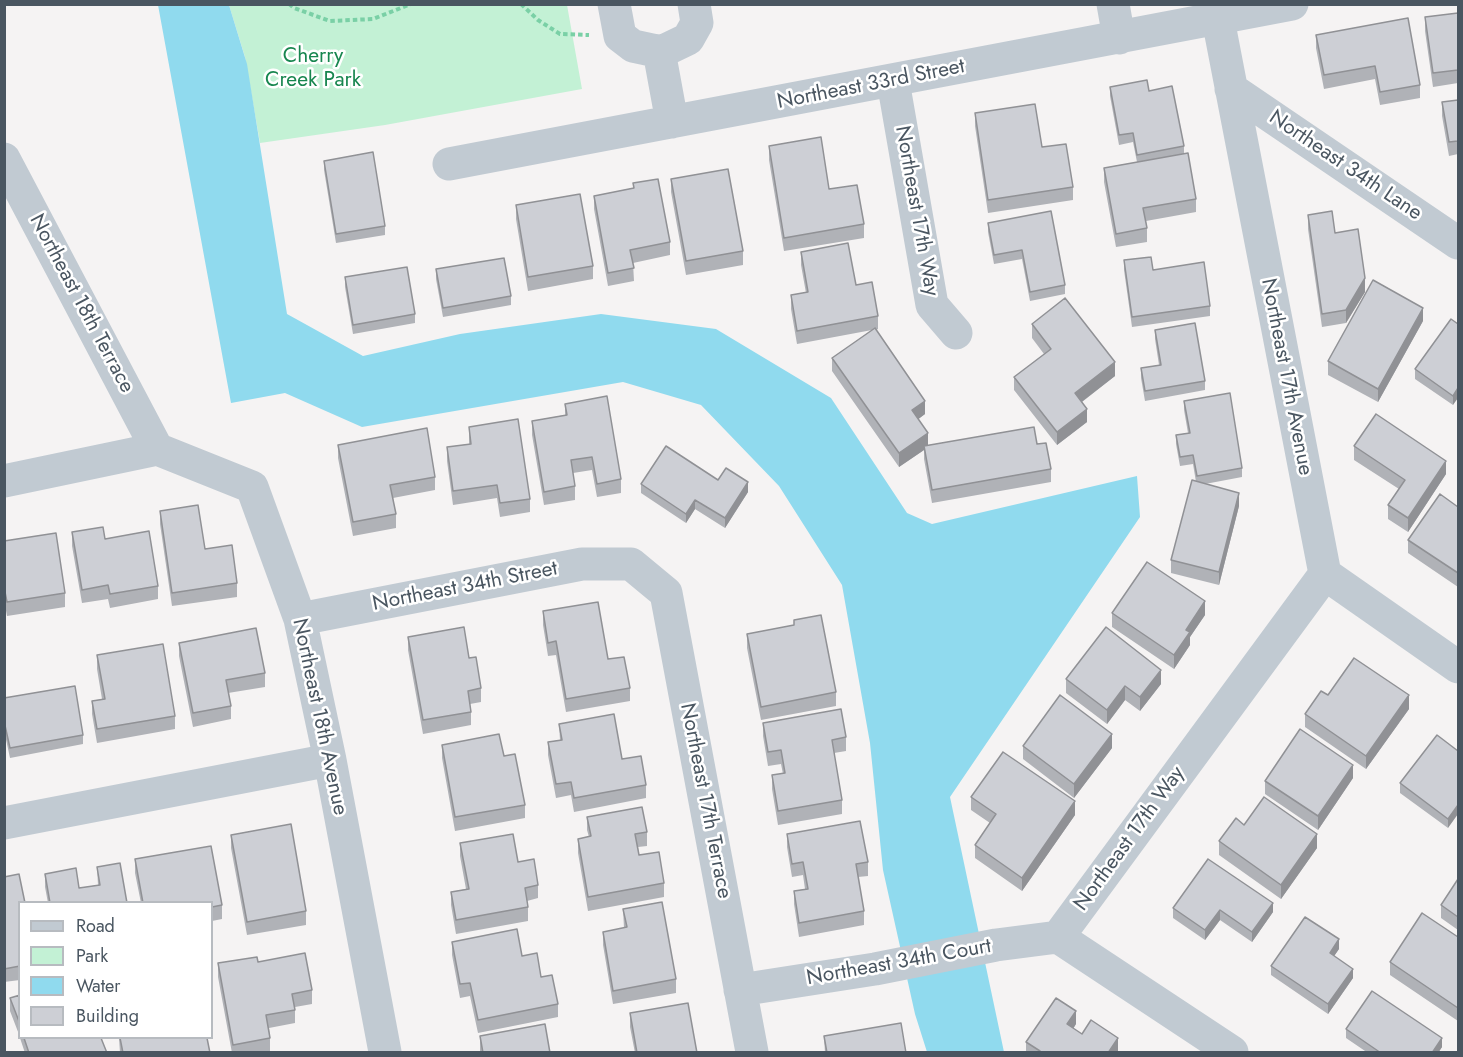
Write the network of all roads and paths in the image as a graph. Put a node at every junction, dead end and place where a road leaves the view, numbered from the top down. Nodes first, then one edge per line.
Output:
1 (289, 4) edge
2 (411, 4) edge
3 (521, 4) edge
4 (614, 4) edge
5 (694, 4) edge
6 (1113, 4) edge
7 (1292, 4) edge
8 (1218, 19) junction
9 (620, 36) junction
10 (1119, 38) junction
11 (659, 51) junction
12 (893, 81) junction
13 (1230, 89) junction
14 (672, 123) junction
15 (4, 159) edge
16 (449, 164) dead end
17 (1458, 243) edge
18 (956, 333) dead end
19 (157, 449) junction
20 (4, 481) edge
21 (631, 564) joint
22 (1325, 574) junction
23 (300, 619) junction
24 (1458, 667) edge
25 (330, 760) junction
26 (4, 823) edge
27 (1058, 937) junction
28 (740, 990) junction
29 (385, 1053) edge
30 (752, 1053) edge
31 (1232, 1053) edge

1 - 2 path
3 - 9 path
4 - 9 street
5 - 11 street
6 - 10 street
7 - 8 street, Northeast 33rd Street
8 - 10 street, Northeast 33rd Street
8 - 13 street, Northeast 17th Avenue
9 - 11 street
10 - 12 street, Northeast 33rd Street
11 - 14 street
12 - 14 street, Northeast 33rd Street
12 - 18 street, Northeast 17th Way
13 - 17 street, Northeast 34th Lane
13 - 22 street, Northeast 17th Avenue
14 - 16 street, Northeast 33rd Street
15 - 19 street, Northeast 18th Terrace
19 - 20 street
19 - 23 street, Northeast 18th Avenue
21 - 23 street, Northeast 34th Street
21 - 28 street, Northeast 17th Terrace
22 - 24 street
22 - 27 street, Northeast 17th Way
23 - 25 street, Northeast 18th Avenue
25 - 26 street
25 - 29 street, Northeast 18th Avenue
27 - 28 street, Northeast 34th Court
27 - 31 street
28 - 30 street, Northeast 17th Terrace

